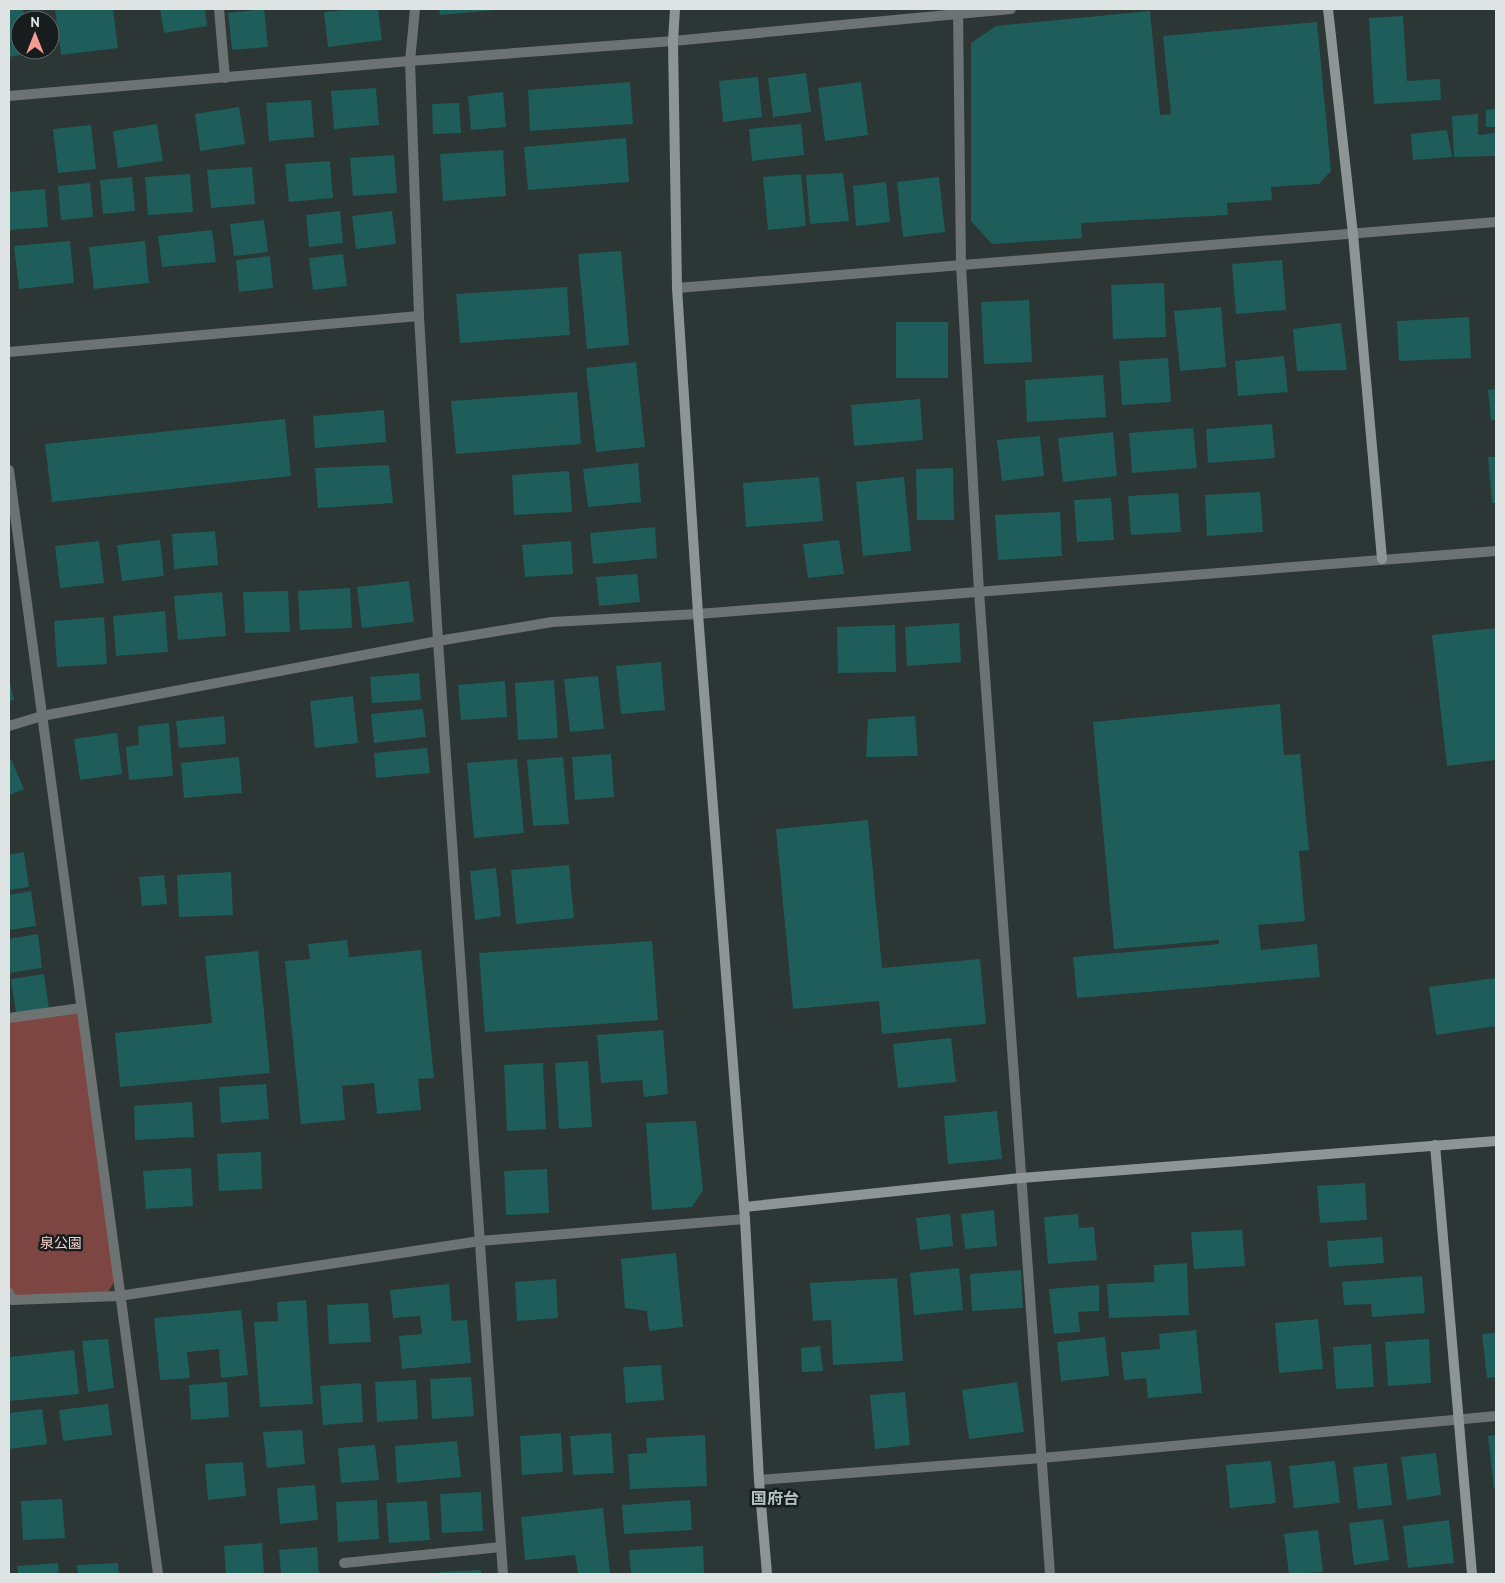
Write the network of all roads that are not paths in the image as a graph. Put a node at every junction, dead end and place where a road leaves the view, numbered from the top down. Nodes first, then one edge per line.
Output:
1 (219, 9) edge
2 (415, 9) edge
3 (675, 9) edge
4 (1010, 9) edge
5 (1328, 9) edge
6 (958, 11) edge
7 (673, 41) junction
8 (410, 61) junction
9 (224, 78) junction
10 (9, 96) edge
11 (1496, 222) edge
12 (1352, 234) junction
13 (960, 265) junction
14 (677, 288) junction
15 (419, 316) junction
16 (9, 352) edge
17 (9, 470) edge
18 (1496, 551) edge
19 (1382, 559) junction
20 (979, 592) junction
21 (698, 614) junction
22 (438, 641) junction
23 (42, 716) junction
24 (9, 726) edge
25 (81, 1008) junction
26 (9, 1018) edge
27 (1496, 1141) edge
28 (1435, 1145) junction
29 (1021, 1178) junction
30 (744, 1207) junction
31 (745, 1219) junction
32 (480, 1241) junction
33 (9, 1293) edge
34 (119, 1296) junction
35 (1496, 1416) edge
36 (1458, 1419) junction
37 (1042, 1458) junction
38 (759, 1480) junction
39 (501, 1547) junction
40 (344, 1563) dead end
41 (158, 1574) edge
42 (503, 1574) edge
43 (767, 1574) edge
44 (1050, 1574) edge
45 (1472, 1574) edge

1 - 9 street
2 - 8 street
3 - 7 street
4 - 6 street
5 - 12 street
6 - 7 street
6 - 13 street
7 - 8 street
7 - 14 street
8 - 9 street
8 - 15 street
9 - 10 street
11 - 12 street
12 - 13 street
12 - 19 street
13 - 14 street
13 - 20 street
14 - 21 street
15 - 16 street
15 - 22 street
17 - 23 street
18 - 19 street
19 - 20 street
20 - 21 street
20 - 29 street
21 - 22 street
21 - 30 street
22 - 23 street
22 - 32 street
23 - 24 street
23 - 25 street
25 - 26 street
25 - 34 street
27 - 28 street
28 - 29 street
28 - 36 street
29 - 30 street
29 - 37 street
30 - 31 street
31 - 32 street
31 - 38 street
32 - 34 street
32 - 39 street
33 - 34 street
34 - 41 street
35 - 36 street
36 - 37 street
36 - 45 street
37 - 38 street
37 - 44 street
38 - 43 street
39 - 40 street
39 - 42 street

